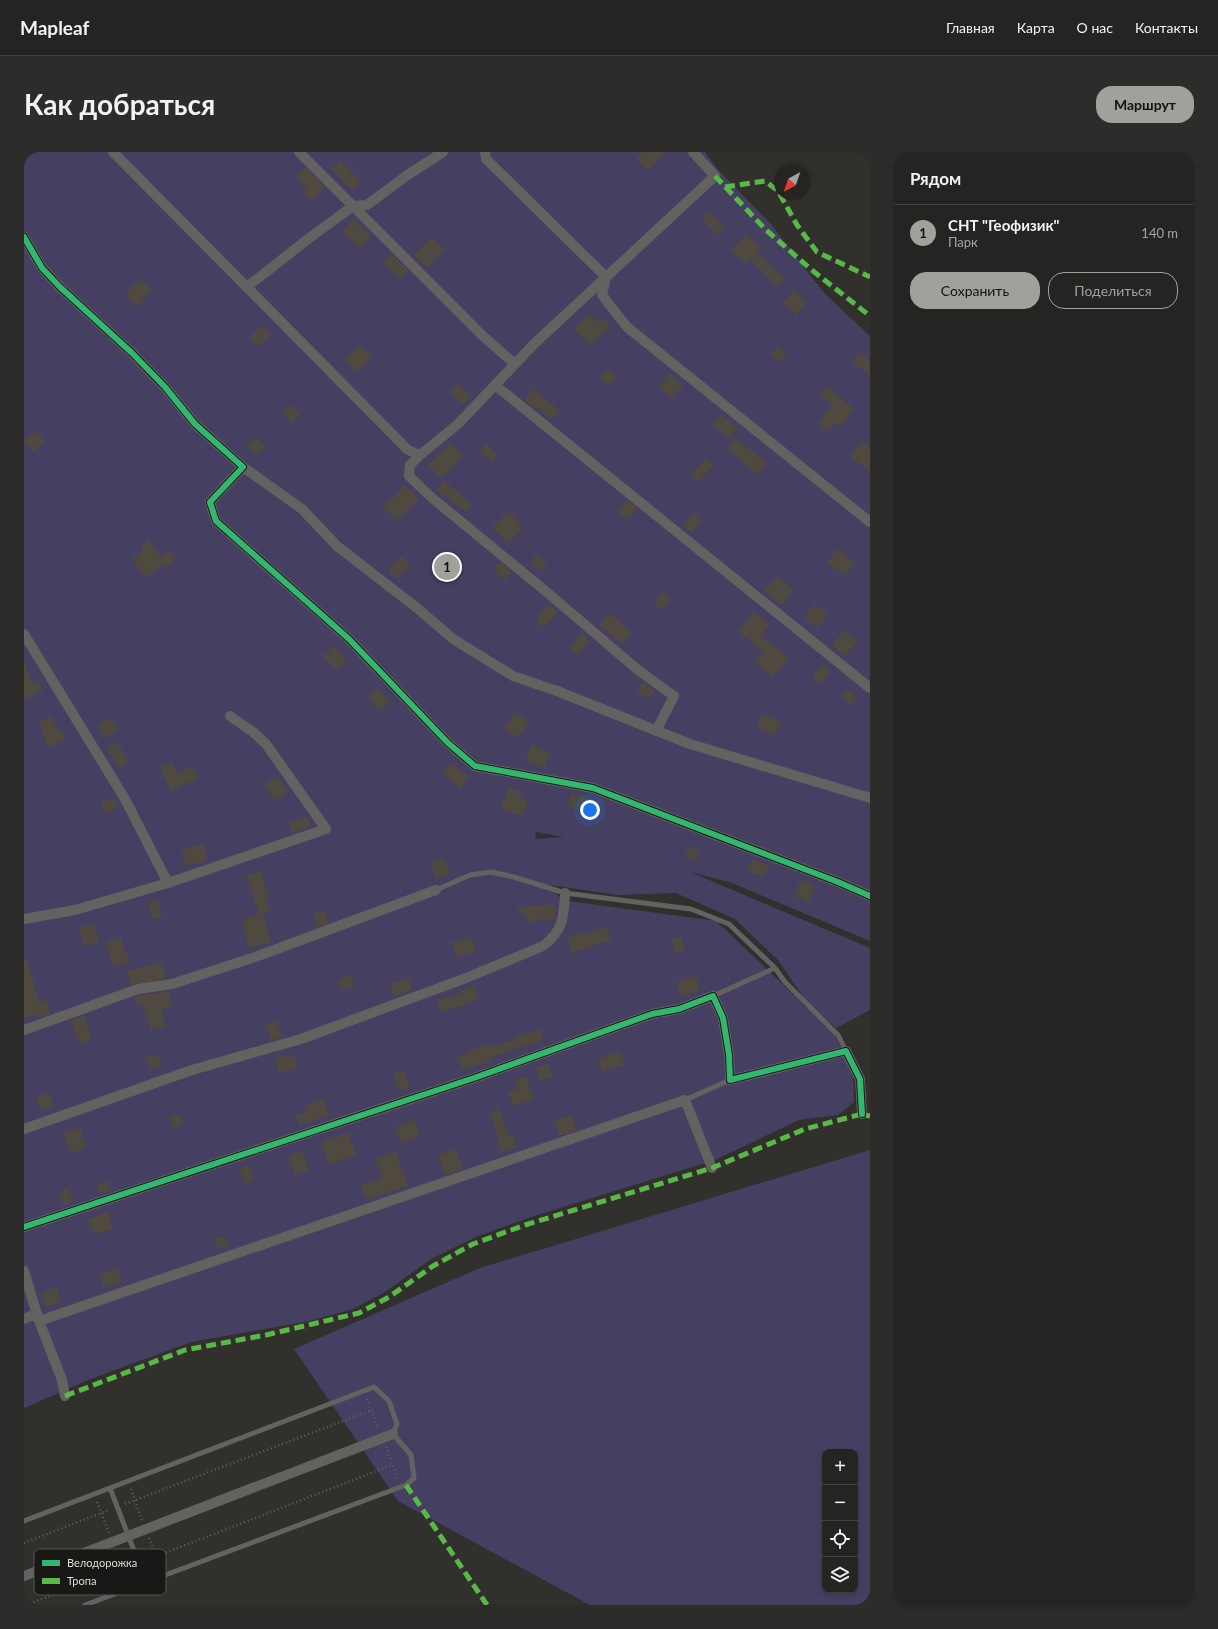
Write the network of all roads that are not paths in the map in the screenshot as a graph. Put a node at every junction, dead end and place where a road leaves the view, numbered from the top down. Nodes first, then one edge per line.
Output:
1 (113, 152) edge
2 (299, 152) edge
3 (443, 152) edge
4 (485, 152) edge
5 (693, 152) edge
6 (353, 206) junction
7 (25, 241) edge
8 (606, 277) junction
9 (247, 286) junction
10 (515, 364) junction
11 (495, 385) junction
12 (420, 455) junction
13 (243, 467) junction
14 (870, 522) edge
15 (24, 634) edge
16 (870, 688) edge
17 (230, 716) dead end
18 (656, 731) junction
19 (870, 798) edge
20 (168, 883) junction
21 (436, 890) joint
22 (565, 893) junction
23 (870, 896) edge
24 (24, 919) edge
25 (775, 968) junction
26 (713, 996) junction
27 (24, 1030) edge
28 (846, 1051) junction
29 (730, 1080) junction
30 (685, 1100) junction
31 (862, 1114) dead end
32 (24, 1129) edge
33 (712, 1168) dead end
34 (24, 1227) edge
35 (24, 1271) edge
36 (38, 1317) junction
37 (24, 1319) edge
38 (65, 1396) dead end
39 (393, 1434) junction
40 (110, 1488) junction
41 (24, 1521) edge
42 (128, 1536) junction
43 (94, 1549) edge
44 (133, 1549) edge
45 (34, 1572) edge
46 (166, 1575) edge
47 (24, 1576) edge
48 (112, 1595) edge
49 (85, 1605) edge

1 - 9 street
2 - 6 street
3 - 6 street
4 - 8 street
5 - 8 street
6 - 9 street
6 - 10 street
7 - 13 street
8 - 10 street
8 - 14 street
9 - 12 street
10 - 11 street
11 - 12 street
11 - 16 street
12 - 18 street
13 - 18 street
13 - 23 street
15 - 20 street
17 - 20 street
18 - 19 street
20 - 24 street
21 - 22 lane
21 - 27 street
22 - 25 lane
22 - 32 street
25 - 26 lane
25 - 28 lane
26 - 29 street
26 - 34 street
28 - 29 street
28 - 31 street
29 - 30 lane
30 - 33 street
30 - 36 street
35 - 36 street
36 - 37 street
36 - 38 street
39 - 40 lane
39 - 42 street
39 - 46 lane
40 - 41 lane
40 - 42 lane
42 - 43 street
42 - 44 lane
45 - 47 street
48 - 49 lane

